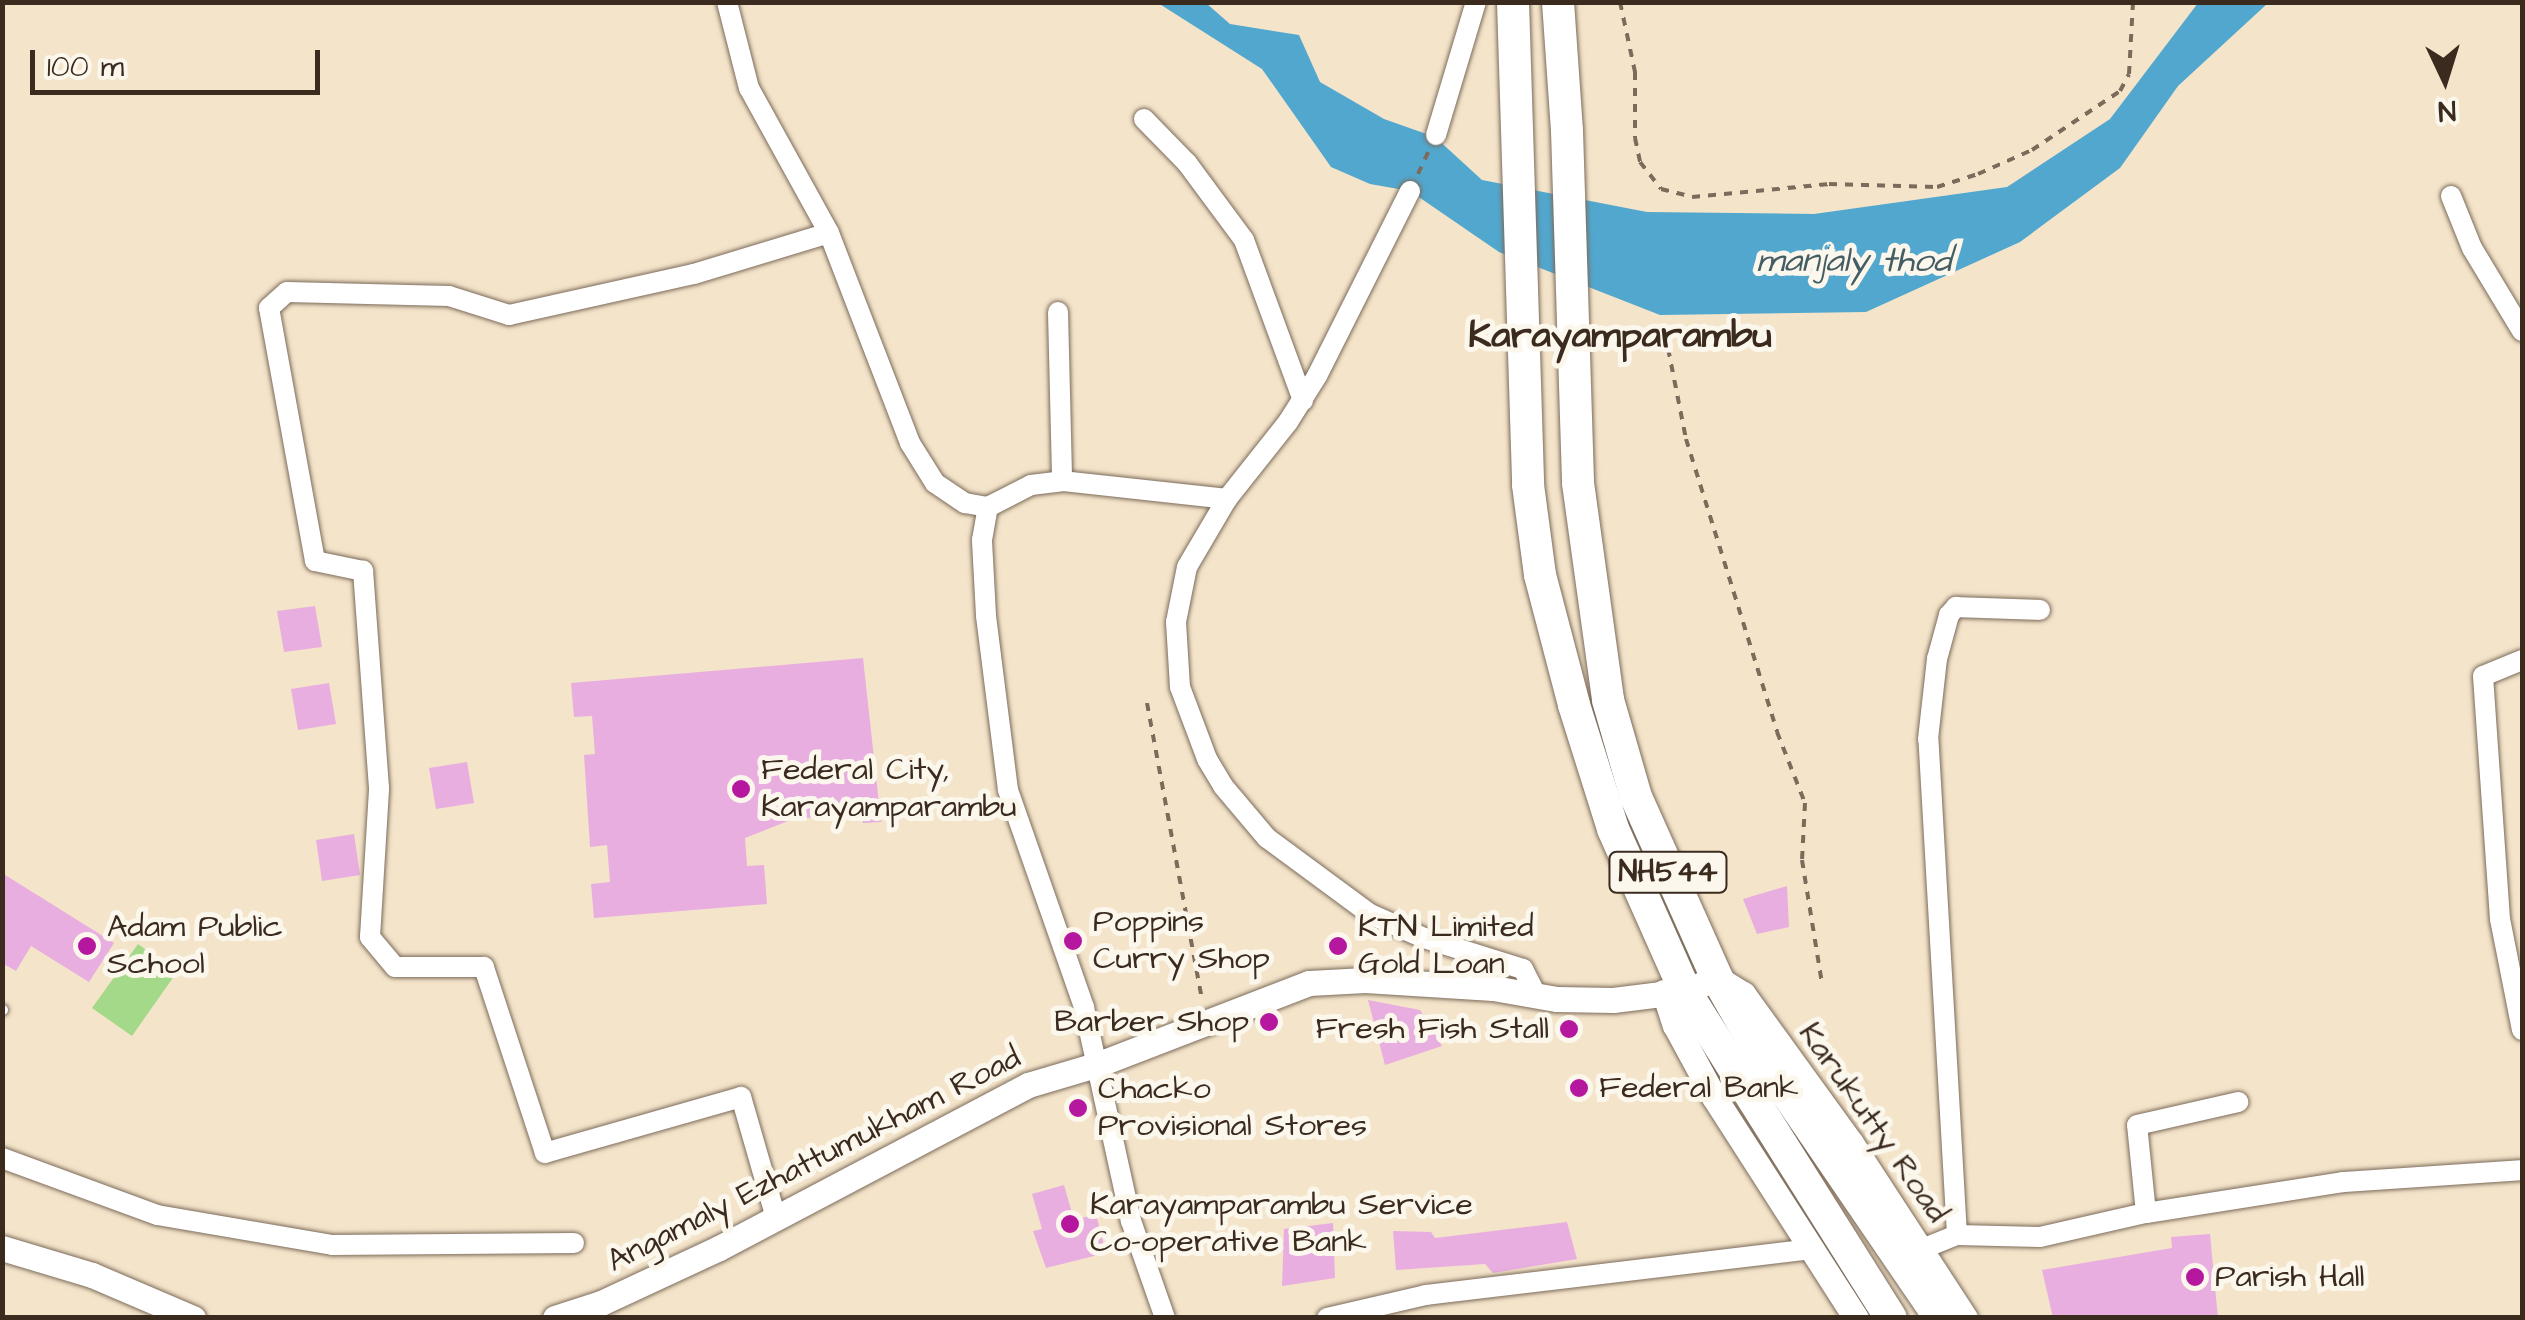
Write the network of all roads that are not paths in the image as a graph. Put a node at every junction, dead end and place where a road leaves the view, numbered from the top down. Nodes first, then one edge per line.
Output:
1 (727, 2) edge
2 (1476, 2) edge
3 (1513, 2) edge
4 (1558, 2) edge
5 (1144, 119) dead end
6 (1436, 135) road end
7 (1410, 192) road end
8 (2451, 196) dead end
9 (829, 233) junction
10 (1058, 312) dead end
11 (2522, 331) edge
12 (1303, 400) junction
13 (1062, 482) junction
14 (1227, 499) junction
15 (988, 507) junction
16 (2040, 610) dead end
17 (2522, 660) edge
18 (1716, 978) junction
19 (1674, 992) junction
20 (1537, 997) junction
21 (2522, 1030) edge
22 (1098, 1064) junction
23 (2238, 1102) dead end
24 (2, 1158) edge
25 (2522, 1170) edge
26 (2146, 1214) junction
27 (776, 1218) junction
28 (1957, 1235) junction
29 (574, 1243) dead end
30 (2, 1248) edge
31 (1922, 1249) junction
32 (1812, 1250) junction
33 (192, 1318) edge
34 (555, 1318) edge
35 (1165, 1318) edge
36 (1327, 1318) edge
37 (1856, 1318) edge
38 (1892, 1318) edge
39 (1940, 1318) edge
40 (1966, 1318) edge

1 - 9 street
2 - 6 street
3 - 19 highway, NH544
4 - 18 highway, NH544
5 - 12 street
7 - 12 street
8 - 11 street
9 - 15 street
9 - 27 street
10 - 13 street
12 - 14 street
13 - 14 street
13 - 15 street
14 - 20 street
15 - 22 street
16 - 28 street
17 - 21 street
18 - 19 street, Angamaly Ezhattumukham Road
18 - 31 street, Karukutty Road
18 - 39 highway, NH544
19 - 20 street, Angamaly Ezhattumukham Road
19 - 32 street
19 - 38 highway, NH544
20 - 22 street, Angamaly Ezhattumukham Road
22 - 27 street, Angamaly Ezhattumukham Road
22 - 35 street
23 - 26 street
24 - 29 street
25 - 26 street
26 - 28 street
27 - 34 street, Angamaly Ezhattumukham Road
28 - 31 street
30 - 33 street
31 - 40 street, Karukutty Road
32 - 36 street
32 - 37 street

